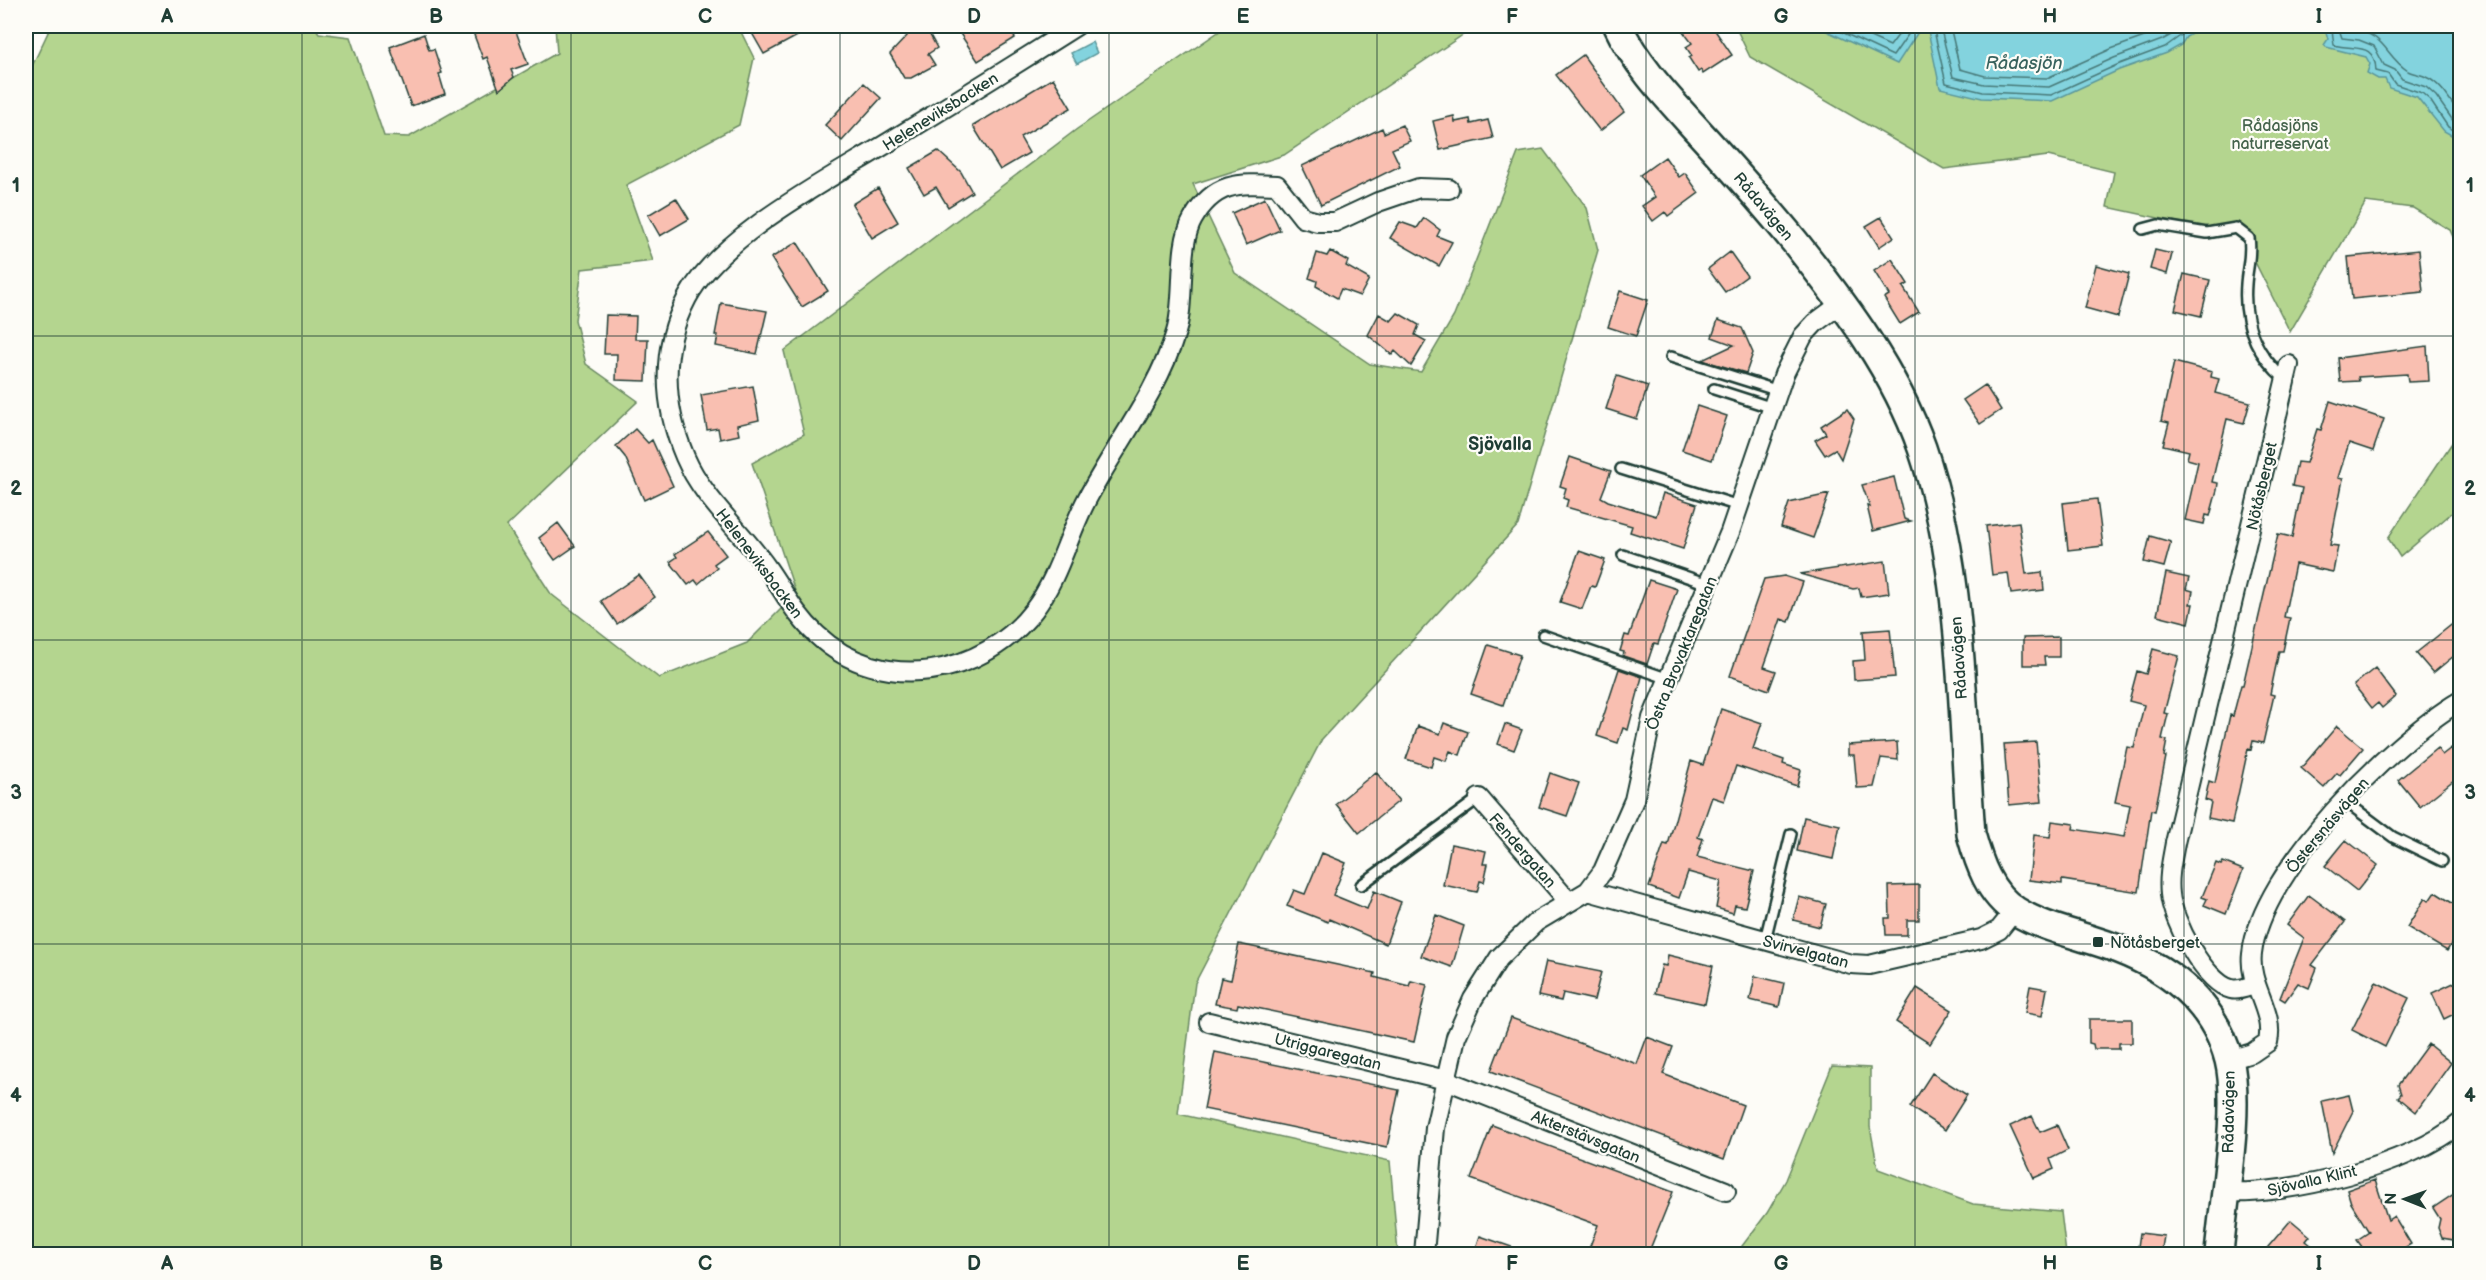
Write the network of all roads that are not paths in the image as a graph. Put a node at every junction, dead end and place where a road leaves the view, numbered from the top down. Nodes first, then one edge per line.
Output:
1 (1076, 26) edge
2 (1622, 31) edge
3 (1449, 189) dead end
4 (2143, 229) dead end
5 (1842, 303) junction
6 (1671, 357) dead end
7 (2287, 372) joint
8 (1714, 389) dead end
9 (1776, 399) junction
10 (1621, 470) dead end
11 (1739, 506) junction
12 (1623, 555) dead end
13 (1708, 584) junction
14 (1543, 635) dead end
15 (1669, 679) junction
16 (2460, 701) edge
17 (1479, 798) joint
18 (2346, 801) junction
19 (1791, 834) dead end
20 (2442, 861) dead end
21 (1361, 885) dead end
22 (1588, 891) junction
23 (1569, 902) junction
24 (2015, 910) junction
25 (1765, 940) junction
26 (2254, 985) junction
27 (1209, 1022) dead end
28 (2229, 1060) junction
29 (1446, 1080) junction
30 (2460, 1123) edge
31 (1726, 1191) dead end
32 (2224, 1192) junction
33 (1424, 1254) edge
34 (2219, 1254) edge

1 - 3 street, Heleneviksbacken
2 - 5 street, Rådavägen
4 - 7 lane
5 - 9 street, Östra Brovaktaregatan
5 - 24 street, Rådavägen
6 - 9 lane
7 - 26 street, Nötåsberget
8 - 9 lane
9 - 11 street, Östra Brovaktaregatan
10 - 11 lane
11 - 13 street, Östra Brovaktaregatan
12 - 13 lane
13 - 15 street, Östra Brovaktaregatan
14 - 15 lane
15 - 22 street, Östra Brovaktaregatan
16 - 18 street, Östersnäsvägen
17 - 21 lane
17 - 23 street, Fendergatan
18 - 20 lane
18 - 26 street, Östersnäsvägen
19 - 25 lane
22 - 23 street, Östra Brovaktaregatan
22 - 25 street, Svirvelgatan
23 - 29 street, Östra Brovaktaregatan
24 - 25 street, Svirvelgatan
24 - 28 street, Rådavägen
26 - 28 street
27 - 29 street, Utriggaregatan
28 - 32 street, Rådavägen
29 - 31 street, Akterstävsgatan
29 - 33 street, Östra Brovaktaregatan
30 - 32 street, Sjövalla Klint
32 - 34 street, Rådavägen

